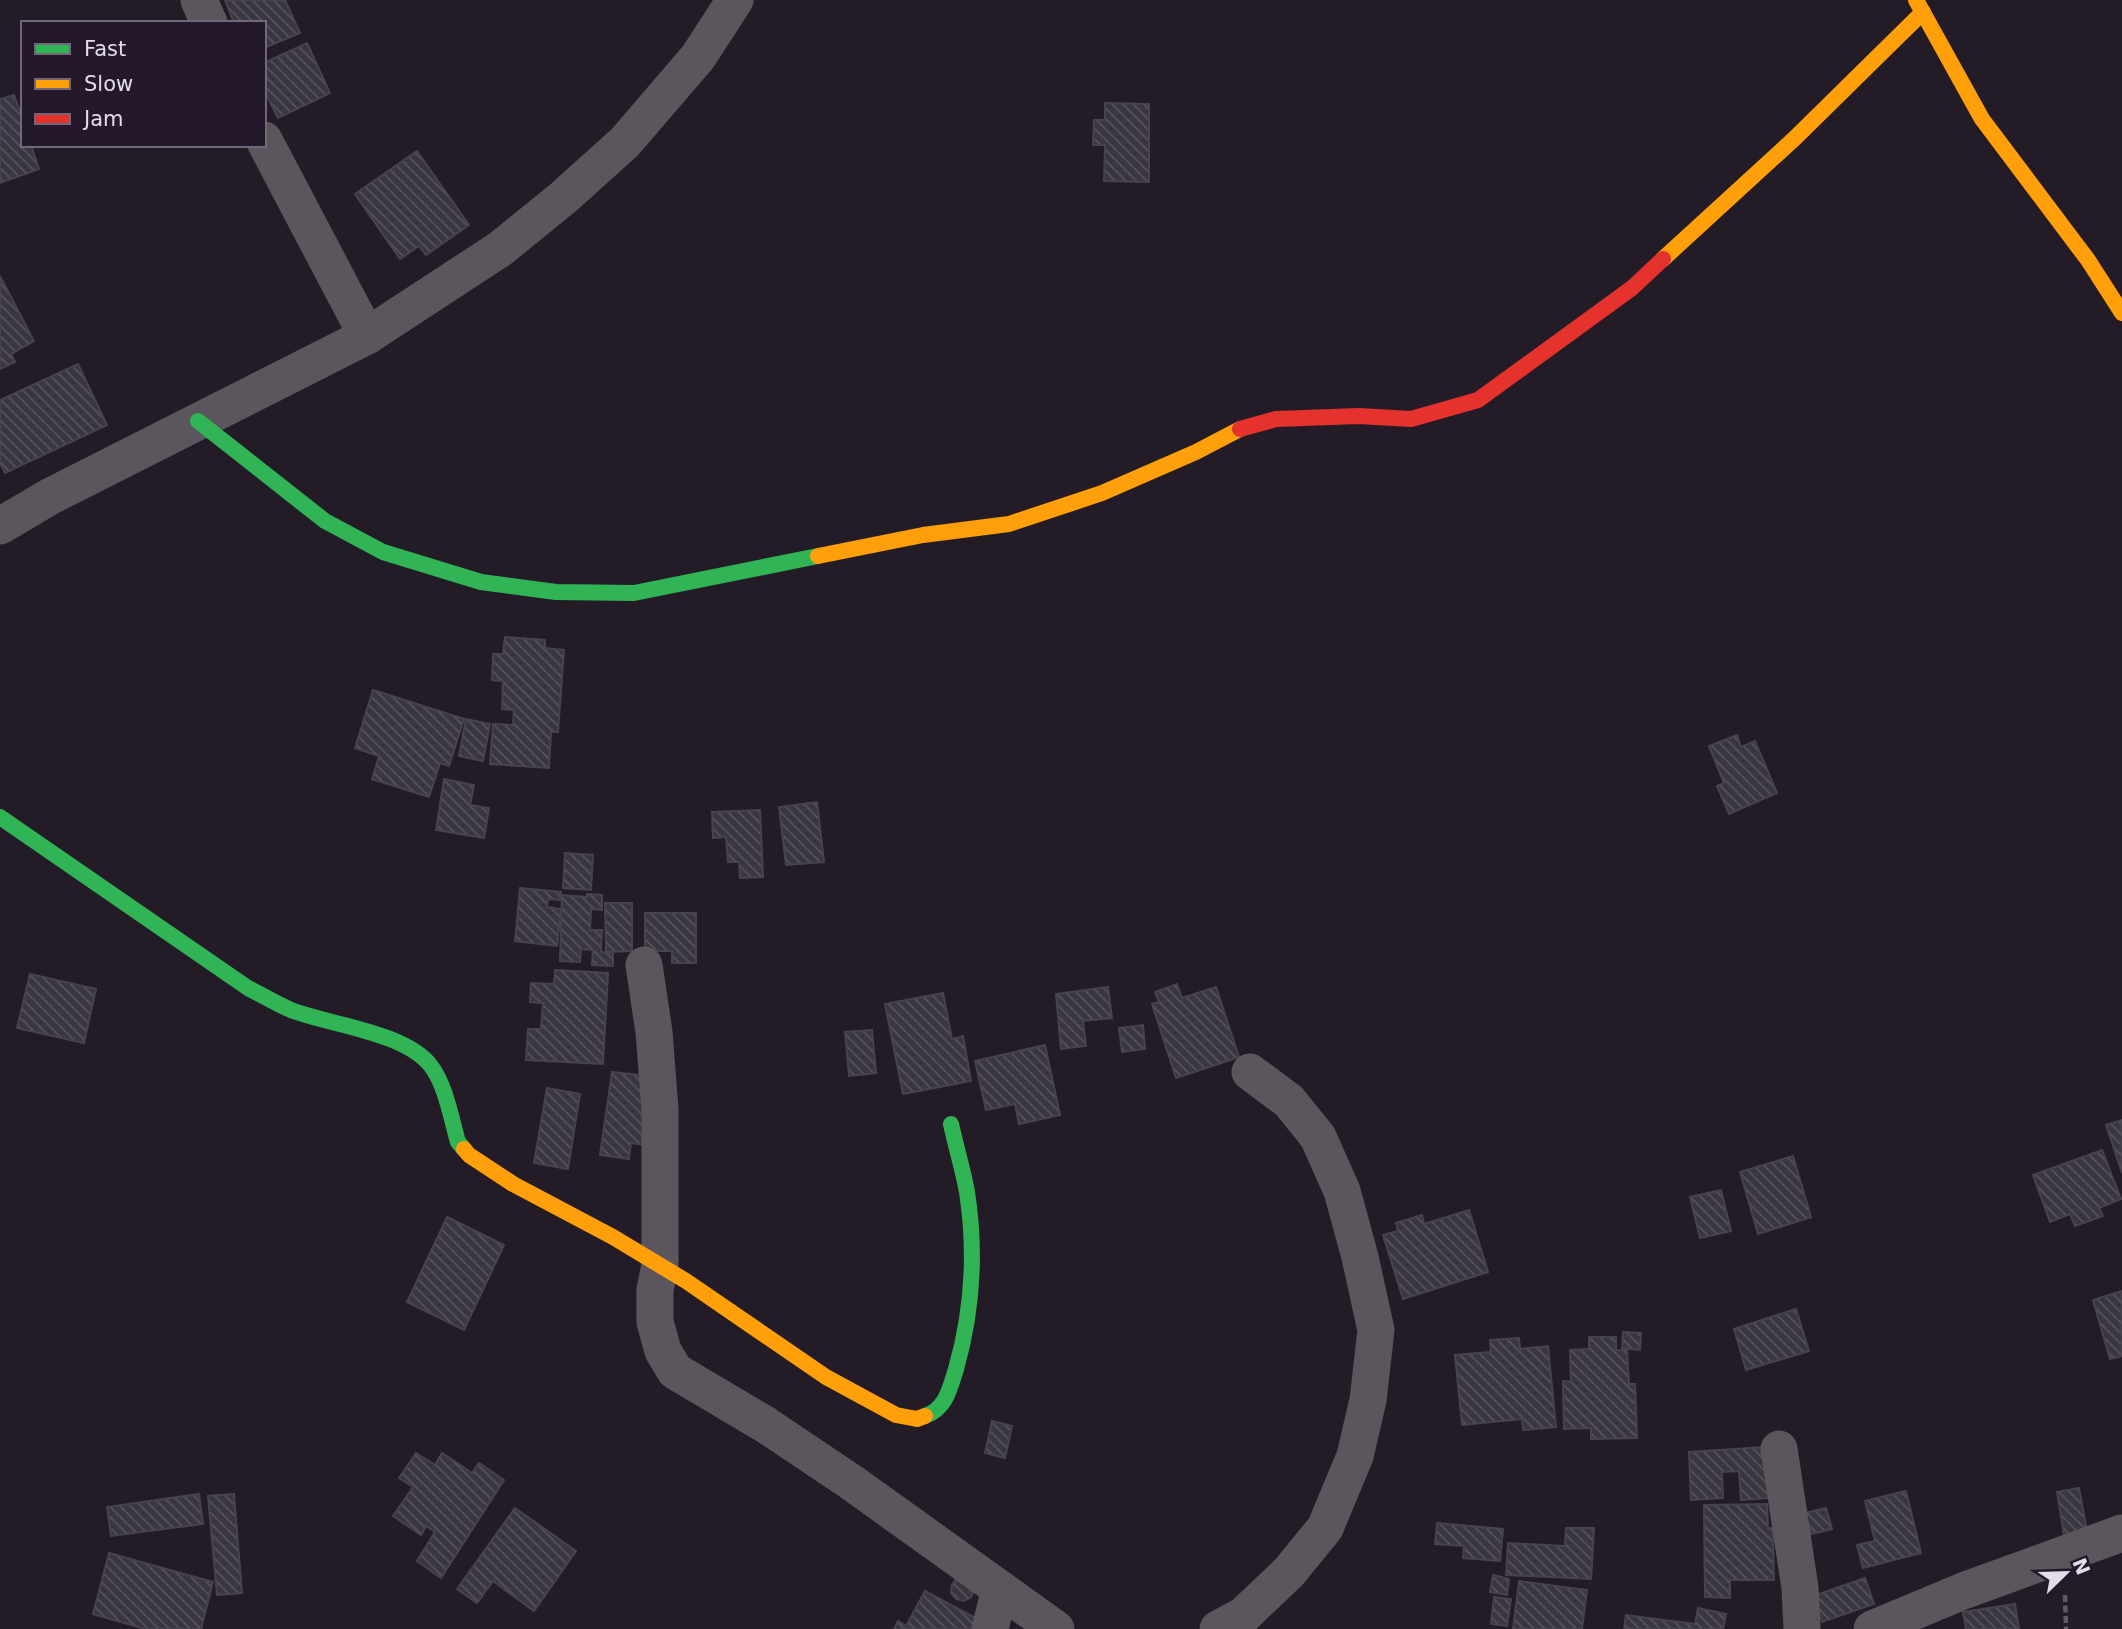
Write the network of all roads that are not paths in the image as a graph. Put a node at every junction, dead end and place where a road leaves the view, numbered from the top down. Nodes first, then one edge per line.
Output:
1 (199, 0) edge
2 (735, 0) edge
3 (1920, 6) edge
4 (208, 21) edge
5 (266, 145) edge
6 (2122, 313) edge
7 (367, 336) junction
8 (198, 421) junction
9 (0, 526) edge
10 (0, 817) edge
11 (644, 965) dead end
12 (1250, 1072) dead end
13 (951, 1124) dead end
14 (660, 1265) junction
15 (1779, 1449) dead end
16 (2122, 1533) edge
17 (1000, 1589) junction
18 (990, 1629) edge
19 (1056, 1629) edge
20 (1218, 1629) edge
21 (1802, 1629) edge
22 (1872, 1629) edge

1 - 4 street
2 - 7 street
3 - 6 street
3 - 8 street
5 - 7 street
7 - 8 street
8 - 9 street
10 - 14 street
11 - 14 street
12 - 20 street
13 - 14 street
14 - 17 street
15 - 21 street
16 - 22 street
17 - 18 street
17 - 19 street

